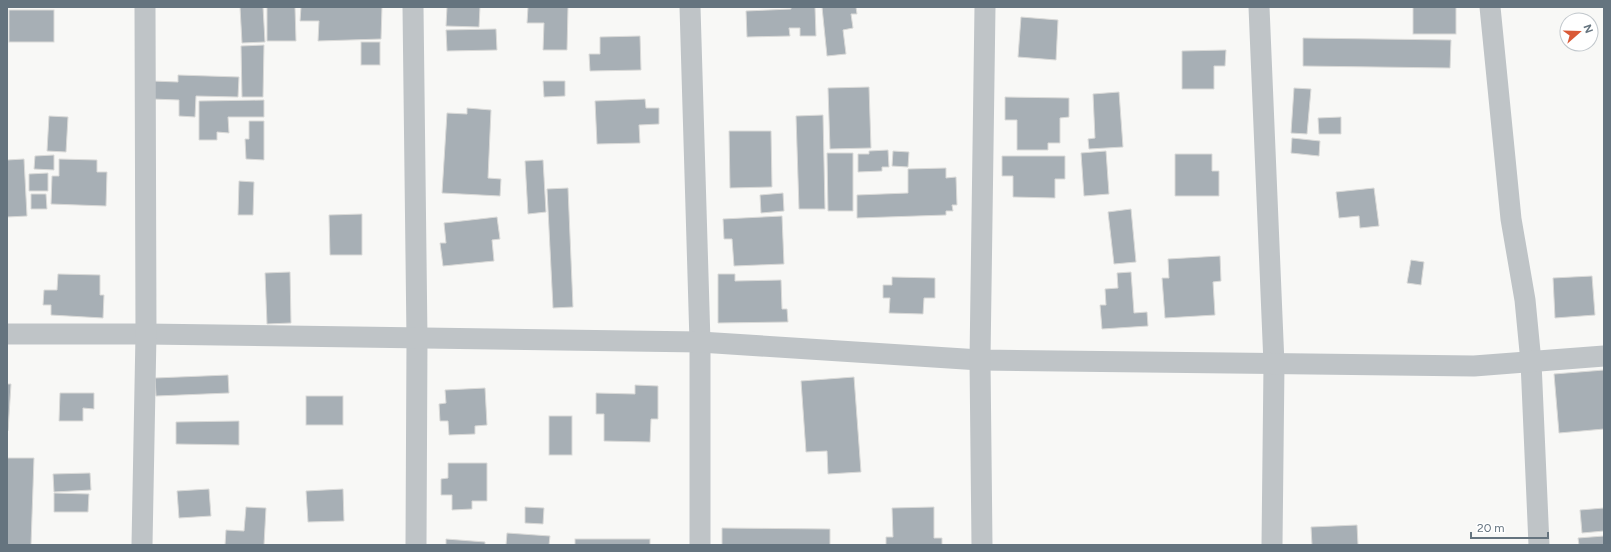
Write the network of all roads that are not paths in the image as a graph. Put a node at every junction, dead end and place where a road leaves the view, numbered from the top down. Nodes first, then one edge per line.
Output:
1 (145, 7) edge
2 (413, 7) edge
3 (690, 7) edge
4 (986, 7) edge
5 (1259, 7) edge
6 (1490, 7) edge
7 (7, 334) edge
8 (146, 334) junction
9 (416, 339) junction
10 (700, 342) junction
11 (1604, 356) edge
12 (980, 360) junction
13 (1531, 362) junction
14 (1274, 364) junction
15 (142, 545) edge
16 (416, 545) edge
17 (700, 545) edge
18 (982, 545) edge
19 (1272, 545) edge
20 (1539, 545) edge

1 - 8 street
2 - 9 street
3 - 10 street
4 - 12 street
5 - 14 street
6 - 13 street
7 - 8 street
8 - 9 street
8 - 15 street
9 - 10 street
9 - 16 street
10 - 12 street
10 - 17 street
11 - 13 street
12 - 14 street
12 - 18 street
13 - 14 street
13 - 20 street
14 - 19 street

